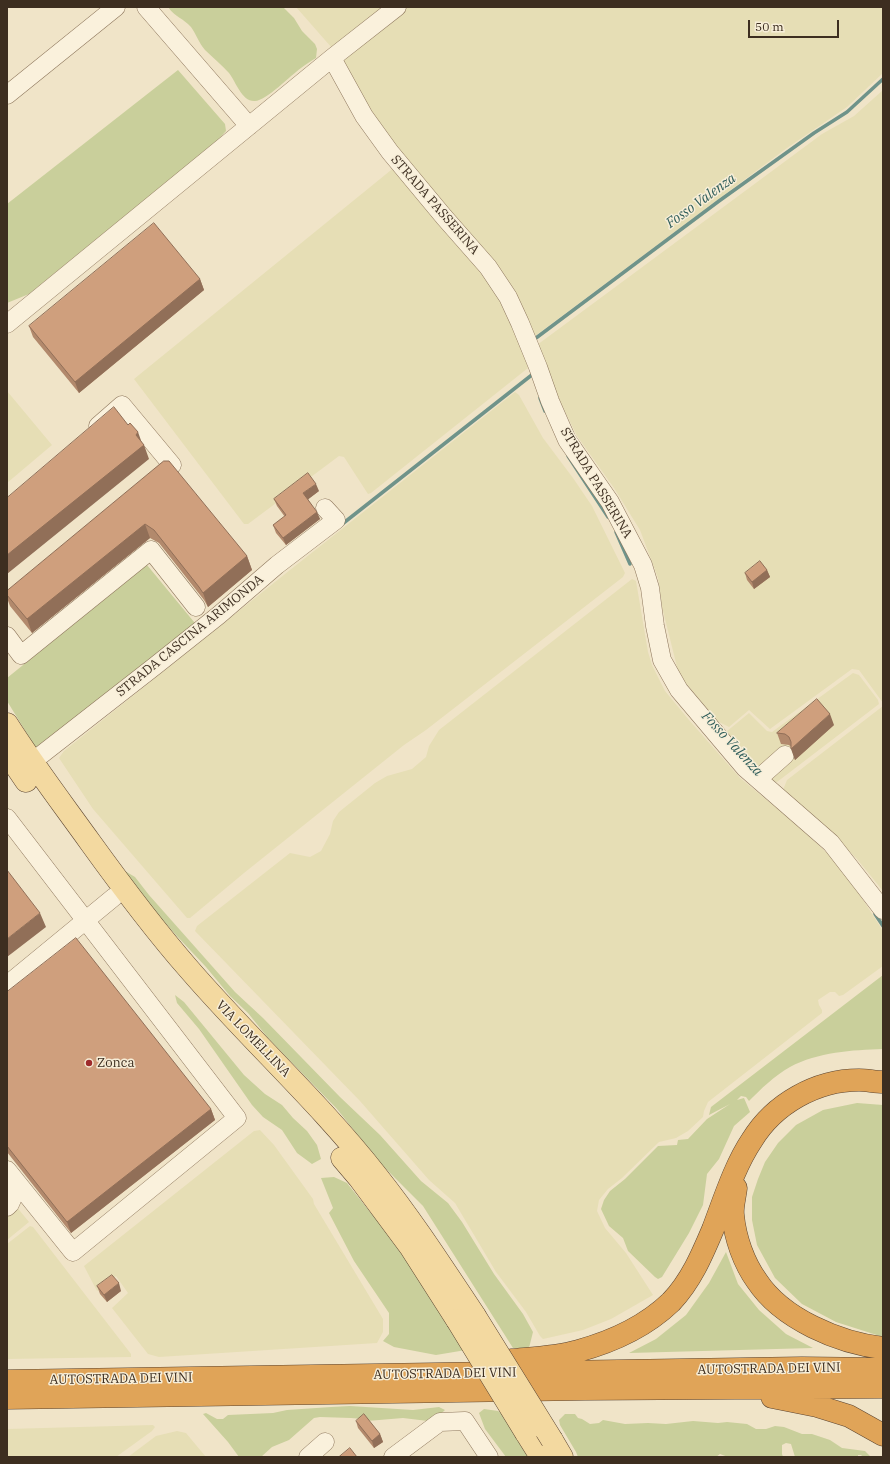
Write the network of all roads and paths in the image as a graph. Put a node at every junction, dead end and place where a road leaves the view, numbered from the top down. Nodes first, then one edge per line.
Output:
1 (116, 7) edge
2 (146, 7) edge
3 (397, 7) edge
4 (332, 58) junction
5 (7, 95) edge
6 (250, 126) junction
7 (31, 304) junction
8 (7, 311) edge
9 (7, 324) edge
10 (86, 436) edge
11 (172, 464) edge
12 (325, 508) dead end
13 (196, 607) dead end
14 (7, 636) edge
15 (7, 724) edge
16 (786, 756) dead end
17 (17, 766) edge
18 (758, 779) junction
19 (7, 818) edge
20 (114, 897) junction
21 (883, 910) edge
22 (86, 920) junction
23 (7, 985) edge
24 (883, 1082) edge
25 (743, 1156) junction
26 (7, 1170) edge
27 (466, 1318) junction
28 (883, 1348) edge
29 (883, 1369) edge
30 (384, 1374) junction
31 (7, 1381) edge
32 (883, 1387) edge
33 (585, 1389) junction
34 (7, 1398) edge
35 (883, 1434) edge
36 (325, 1442) dead end
37 (552, 1451) edge
38 (308, 1457) edge
39 (393, 1457) edge
40 (489, 1457) edge

1 - 5 street
2 - 6 street
3 - 4 street
4 - 6 street
4 - 18 street, STRADA PASSERINA
6 - 7 street
7 - 8 street
7 - 9 street
10 - 11 street
12 - 17 street, STRADA CASCINA ARIMONDA
13 - 14 street
15 - 17 main road
16 - 18 street
17 - 20 main road, VIA LOMELLINA
17 - 27 main road, VIA LOMELLINA
18 - 21 street, STRADA PASSERINA
19 - 22 street
20 - 22 street
20 - 27 main road, VIA LOMELLINA
22 - 23 street
22 - 26 street
24 - 25 highway
25 - 28 highway
25 - 30 highway
27 - 37 main road, bridge
27 - 37 main road, bridge
29 - 30 highway, AUTOSTRADA DEI VINI
30 - 31 highway, AUTOSTRADA DEI VINI
32 - 33 highway, AUTOSTRADA DEI VINI
33 - 34 highway, AUTOSTRADA DEI VINI
33 - 35 highway
36 - 38 street
39 - 40 street

